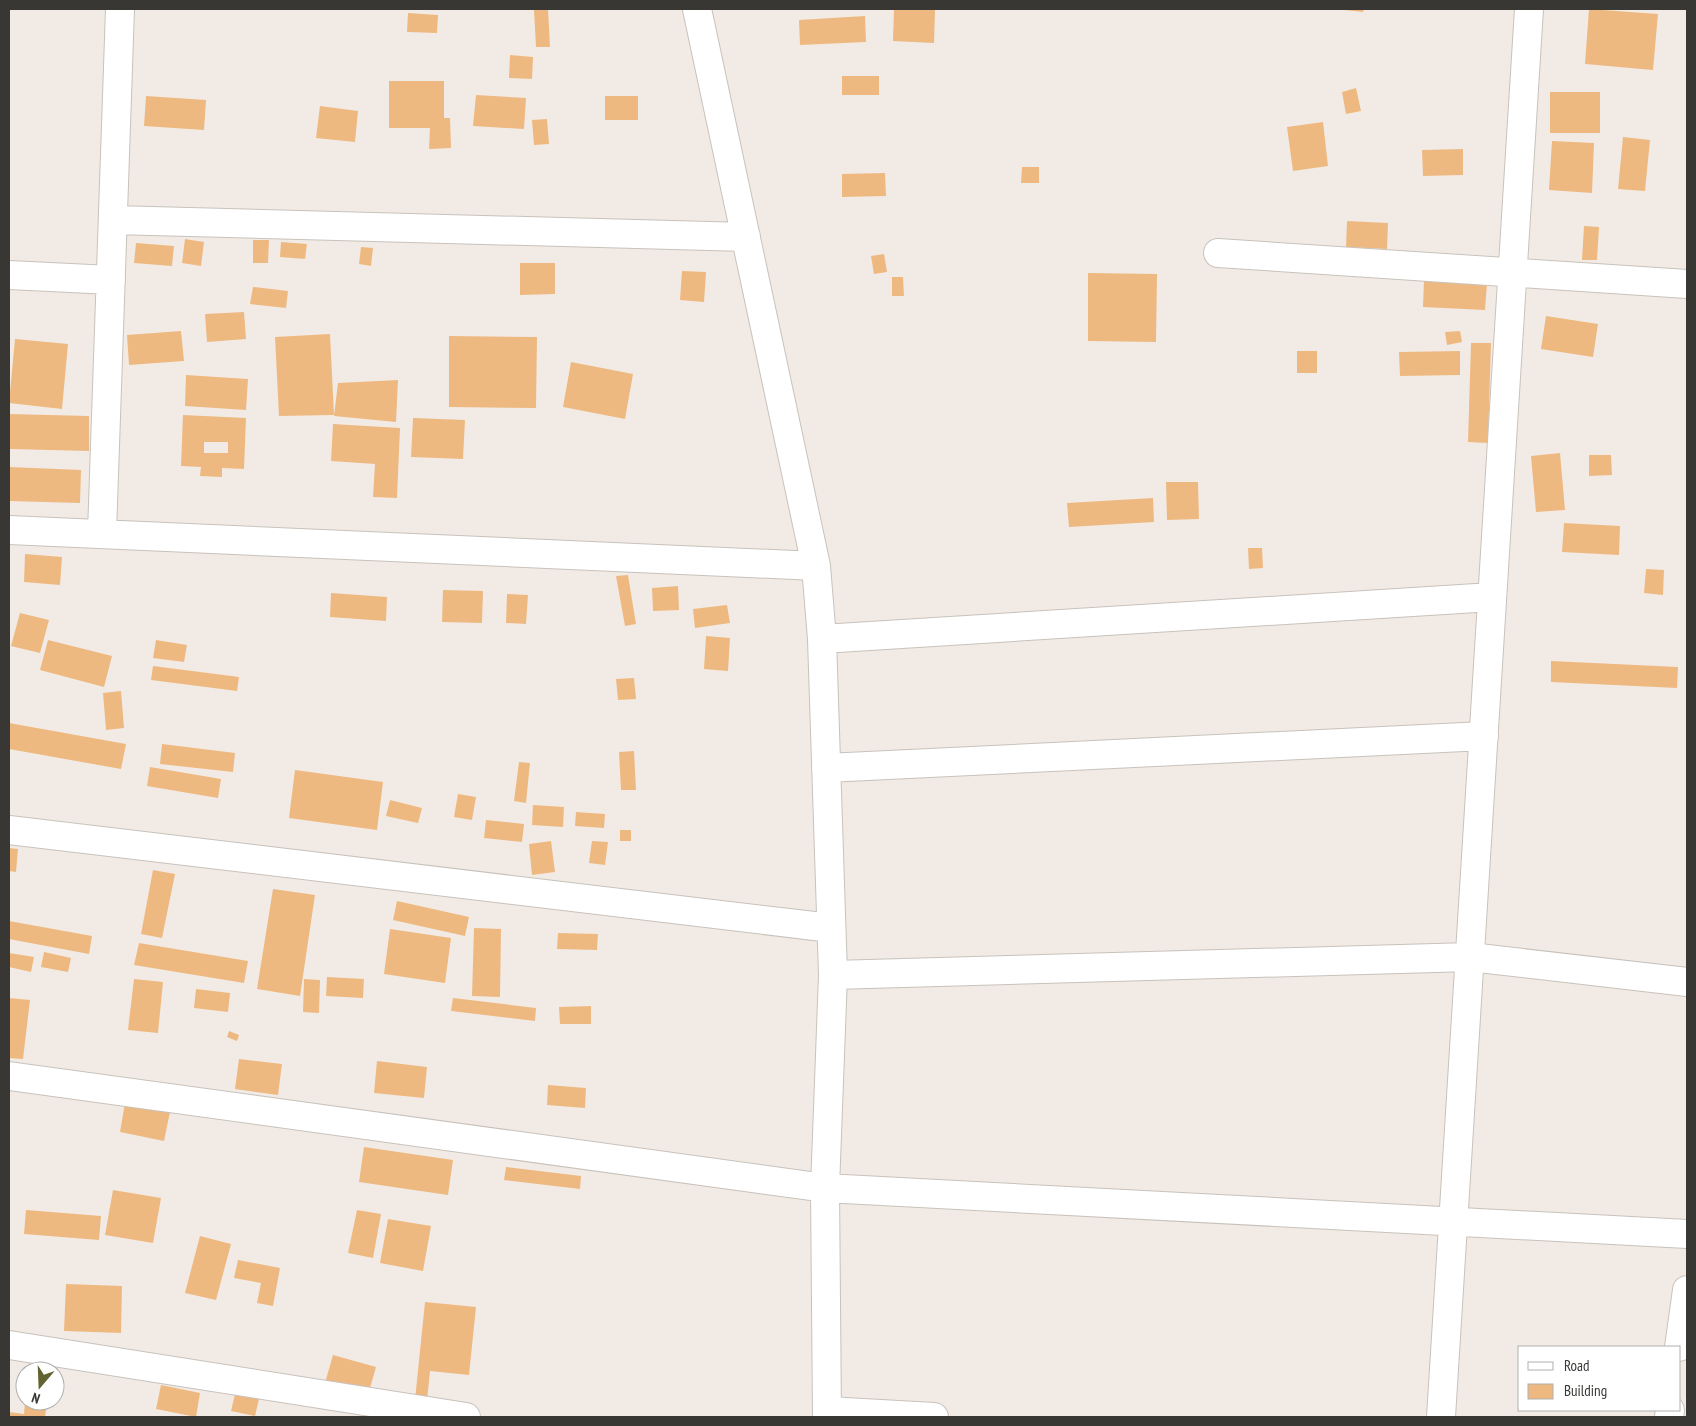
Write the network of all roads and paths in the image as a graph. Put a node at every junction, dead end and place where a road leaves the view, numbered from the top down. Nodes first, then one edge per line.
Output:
1 (120, 9) edge
2 (697, 9) edge
3 (1529, 9) edge
4 (113, 220) junction
5 (746, 237) junction
6 (1218, 253) dead end
7 (1513, 272) junction
8 (9, 275) edge
9 (111, 280) junction
10 (1687, 284) edge
11 (9, 530) edge
12 (102, 534) junction
13 (816, 566) junction
14 (1492, 597) junction
15 (822, 639) junction
16 (1484, 736) junction
17 (826, 768) junction
18 (9, 830) edge
19 (831, 928) junction
20 (1470, 957) junction
21 (833, 975) junction
22 (1687, 982) edge
23 (9, 1076) edge
24 (825, 1188) junction
25 (1453, 1221) junction
26 (1687, 1234) edge
27 (1687, 1290) edge
28 (9, 1345) edge
29 (1679, 1346) edge
30 (827, 1414) edge
31 (466, 1417) edge
32 (934, 1417) edge
33 (1441, 1417) edge

1 - 4 street
2 - 5 street
3 - 7 street
4 - 5 street
4 - 9 street
5 - 13 street
6 - 7 street
7 - 10 street
7 - 14 street
8 - 9 street
9 - 12 street
11 - 12 street
12 - 13 street
13 - 15 street
14 - 15 street
14 - 16 street
15 - 17 street
16 - 17 street
16 - 20 street
17 - 19 street
18 - 19 street
19 - 21 street
20 - 21 street
20 - 22 street
20 - 25 street
21 - 24 street
23 - 24 street
24 - 25 street
24 - 30 street
25 - 26 street
25 - 33 street
27 - 29 street
28 - 31 street
30 - 32 street

